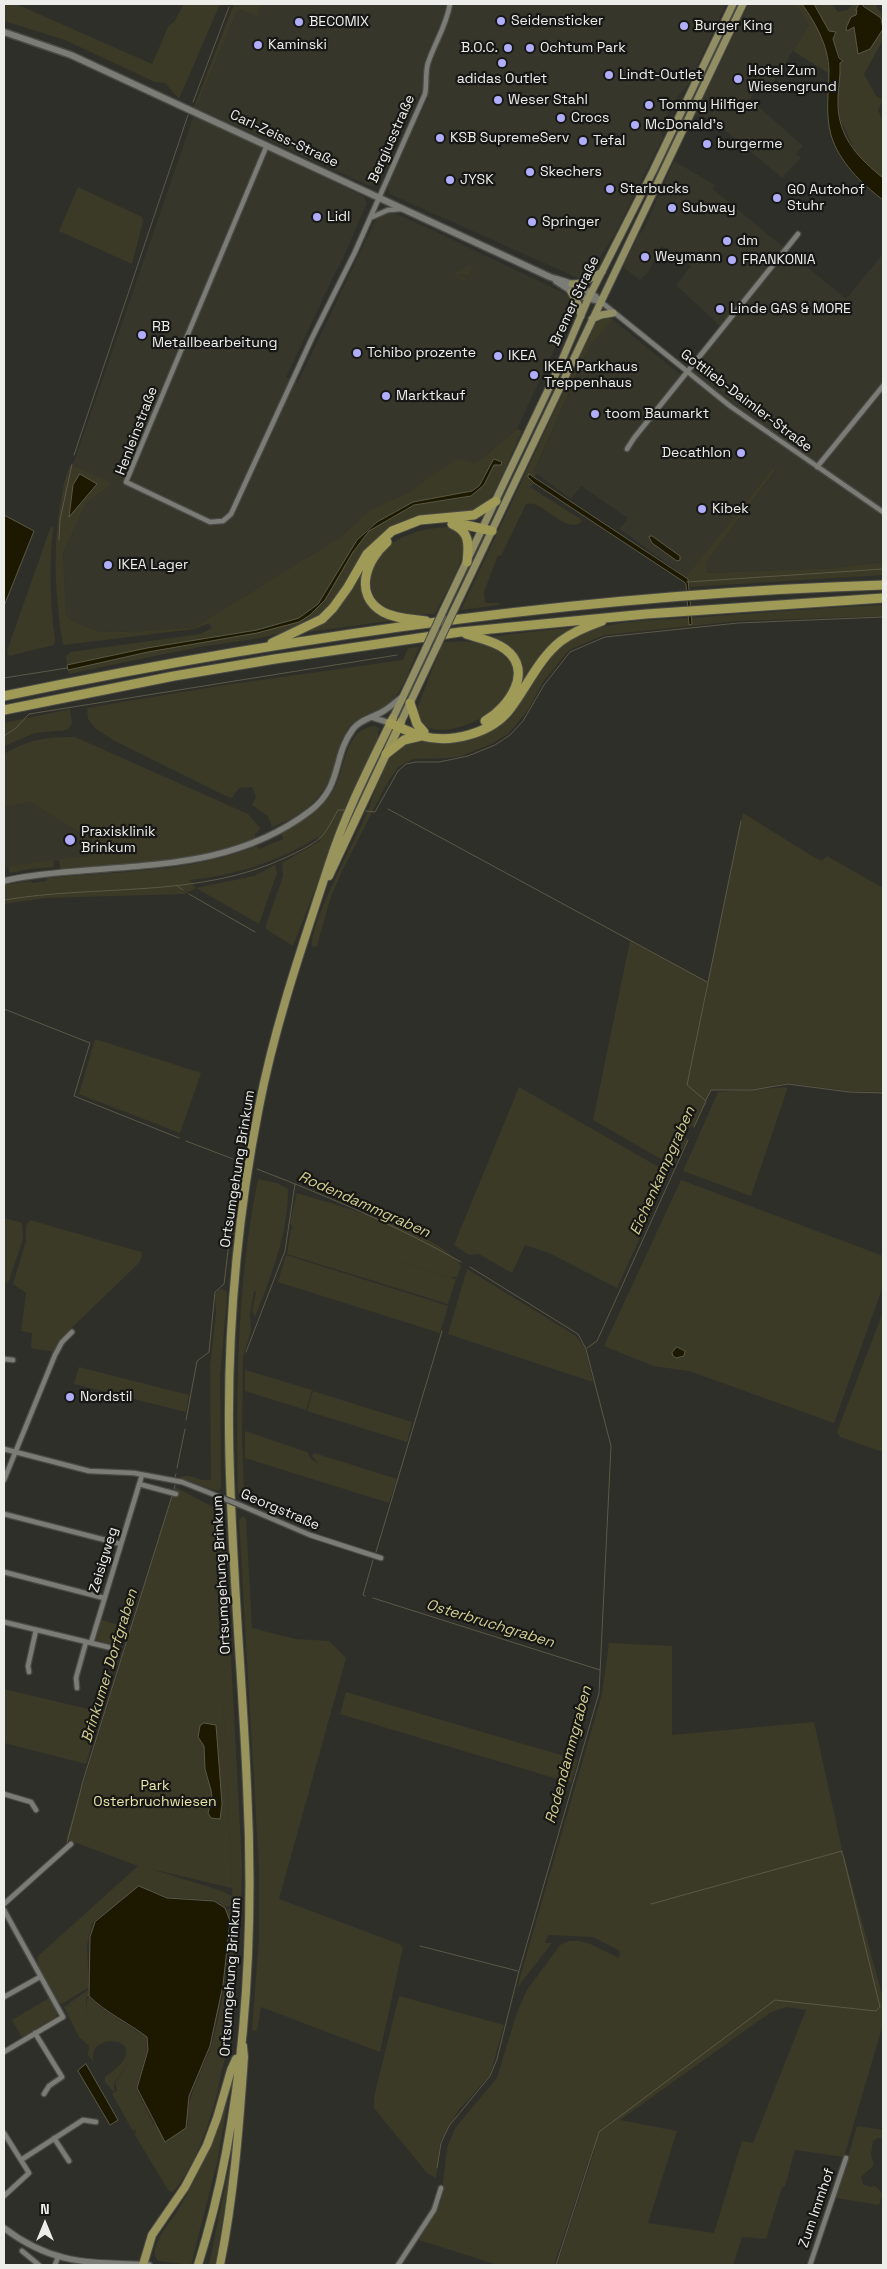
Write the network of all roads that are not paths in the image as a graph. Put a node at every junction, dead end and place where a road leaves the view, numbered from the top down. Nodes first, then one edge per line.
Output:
1 (450, 4) edge
2 (733, 4) edge
3 (742, 4) edge
4 (4, 32) edge
5 (268, 145) junction
6 (379, 198) junction
7 (404, 209) junction
8 (370, 218) junction
9 (798, 234) dead end
10 (602, 272) junction
11 (550, 277) junction
12 (572, 284) junction
13 (571, 292) junction
14 (590, 296) junction
15 (600, 302) junction
16 (613, 313) junction
17 (581, 316) junction
18 (592, 319) junction
19 (687, 372) junction
20 (883, 386) edge
21 (627, 449) dead end
22 (817, 467) junction
23 (496, 501) junction
24 (883, 512) edge
25 (464, 518) junction
26 (441, 523) junction
27 (486, 529) junction
28 (467, 562) junction
29 (883, 585) edge
30 (883, 598) edge
31 (613, 617) junction
32 (436, 622) junction
33 (460, 632) junction
34 (260, 648) junction
35 (4, 696) edge
36 (403, 696) junction
37 (410, 703) junction
38 (4, 710) edge
39 (373, 716) junction
40 (396, 722) junction
41 (423, 734) junction
42 (386, 754) junction
43 (4, 881) edge
44 (322, 889) junction
45 (72, 1332) dead end
46 (4, 1359) edge
47 (13, 1360) dead end
48 (4, 1449) edge
49 (14, 1452) junction
50 (142, 1475) junction
51 (4, 1480) edge
52 (139, 1484) junction
53 (176, 1494) dead end
54 (4, 1514) edge
55 (121, 1544) junction
56 (381, 1558) dead end
57 (4, 1572) edge
58 (104, 1598) junction
59 (4, 1622) edge
60 (36, 1630) junction
61 (88, 1643) junction
62 (116, 1649) dead end
63 (29, 1672) dead end
64 (77, 1688) dead end
65 (4, 1794) edge
66 (36, 1810) dead end
67 (71, 1844) dead end
68 (4, 1904) edge
69 (4, 1910) edge
70 (40, 1976) junction
71 (4, 1997) edge
72 (35, 2033) junction
73 (241, 2035) junction
74 (4, 2052) edge
75 (239, 2053) junction
76 (44, 2094) dead end
77 (96, 2122) dead end
78 (4, 2133) edge
79 (54, 2138) junction
80 (846, 2158) dead end
81 (20, 2160) junction
82 (69, 2161) dead end
83 (440, 2188) dead end
84 (4, 2196) edge
85 (4, 2228) edge
86 (22, 2251) dead end
87 (58, 2257) junction
88 (39, 2265) edge
89 (56, 2265) edge
90 (143, 2265) edge
91 (149, 2265) edge
92 (198, 2265) edge
93 (220, 2265) edge
94 (398, 2265) edge
95 (810, 2265) edge

1 - 6 street, Bergiusstraße
2 - 10 main road, Bremer Straße
3 - 15 main road, Bremer Straße
4 - 5 main road, Carl-Zeiss-Straße
5 - 6 main road, Carl-Zeiss-Straße
5 - 8 street, Henleinstraße
6 - 7 main road, Carl-Zeiss-Straße
6 - 8 street, Henleinstraße
7 - 8 street
7 - 11 main road, Carl-Zeiss-Straße
9 - 19 street
10 - 12 main road
10 - 14 main road, Bremer Straße
11 - 12 main road, Carl-Zeiss-Straße
11 - 13 main road, Carl-Zeiss-Straße
12 - 14 main road, Carl-Zeiss-Straße
13 - 14 main road, Carl-Zeiss-Straße
13 - 17 main road
14 - 15 main road, Carl-Zeiss-Straße
14 - 17 main road, Bremer Straße
15 - 16 street, Gottlieb-Daimler-Straße
15 - 18 main road, Bremer Straße
16 - 18 main road
16 - 19 street, Gottlieb-Daimler-Straße
17 - 23 main road, Bremer Straße
18 - 27 main road, Bremer Straße
19 - 21 street
19 - 22 street, Gottlieb-Daimler-Straße
20 - 22 street
22 - 24 street, Gottlieb-Daimler-Straße
23 - 25 highway
23 - 27 main road, Bremer Straße
25 - 27 highway
25 - 34 highway
26 - 27 highway
26 - 28 highway
26 - 32 highway
27 - 28 main road, Bremer Straße
27 - 37 main road, Bremer Straße, bridge
28 - 36 main road, Bremer Straße, bridge
29 - 32 highway
30 - 31 highway
31 - 33 highway
31 - 41 highway
32 - 34 highway
33 - 38 highway
33 - 41 highway
34 - 35 highway
36 - 39 street
36 - 40 main road, Bremer Straße
37 - 40 main road, Bremer Straße
37 - 41 highway
39 - 40 street
39 - 43 street
40 - 41 highway
40 - 42 highway, Ortsumgehung Brinkum
40 - 44 highway, Ortsumgehung Brinkum
41 - 42 highway
42 - 44 highway, Ortsumgehung Brinkum
44 - 73 highway, Ortsumgehung Brinkum
45 - 49 street
46 - 47 street
48 - 49 street, Georgstraße
49 - 50 street, Georgstraße
49 - 51 street
50 - 52 street
50 - 56 street, Georgstraße, bridge
52 - 53 street
52 - 55 street, Zeisigweg
54 - 55 street
55 - 58 street, Zeisigweg
57 - 58 street
58 - 61 street, Zeisigweg
59 - 60 street
60 - 61 street
60 - 63 street
61 - 62 street
61 - 64 street, Zeisigweg
65 - 66 street
67 - 68 street
69 - 70 street
70 - 71 street
70 - 72 street
72 - 74 street
72 - 76 street
73 - 75 highway, Ortsumgehung Brinkum
73 - 93 highway
75 - 90 highway
75 - 92 highway, Ortsumgehung Brinkum
77 - 79 street
78 - 81 street
79 - 81 street
79 - 82 street
80 - 95 street, Zum Immhof
81 - 84 street
83 - 94 street
85 - 87 street
86 - 88 street
87 - 89 street
87 - 90 street
90 - 91 street

